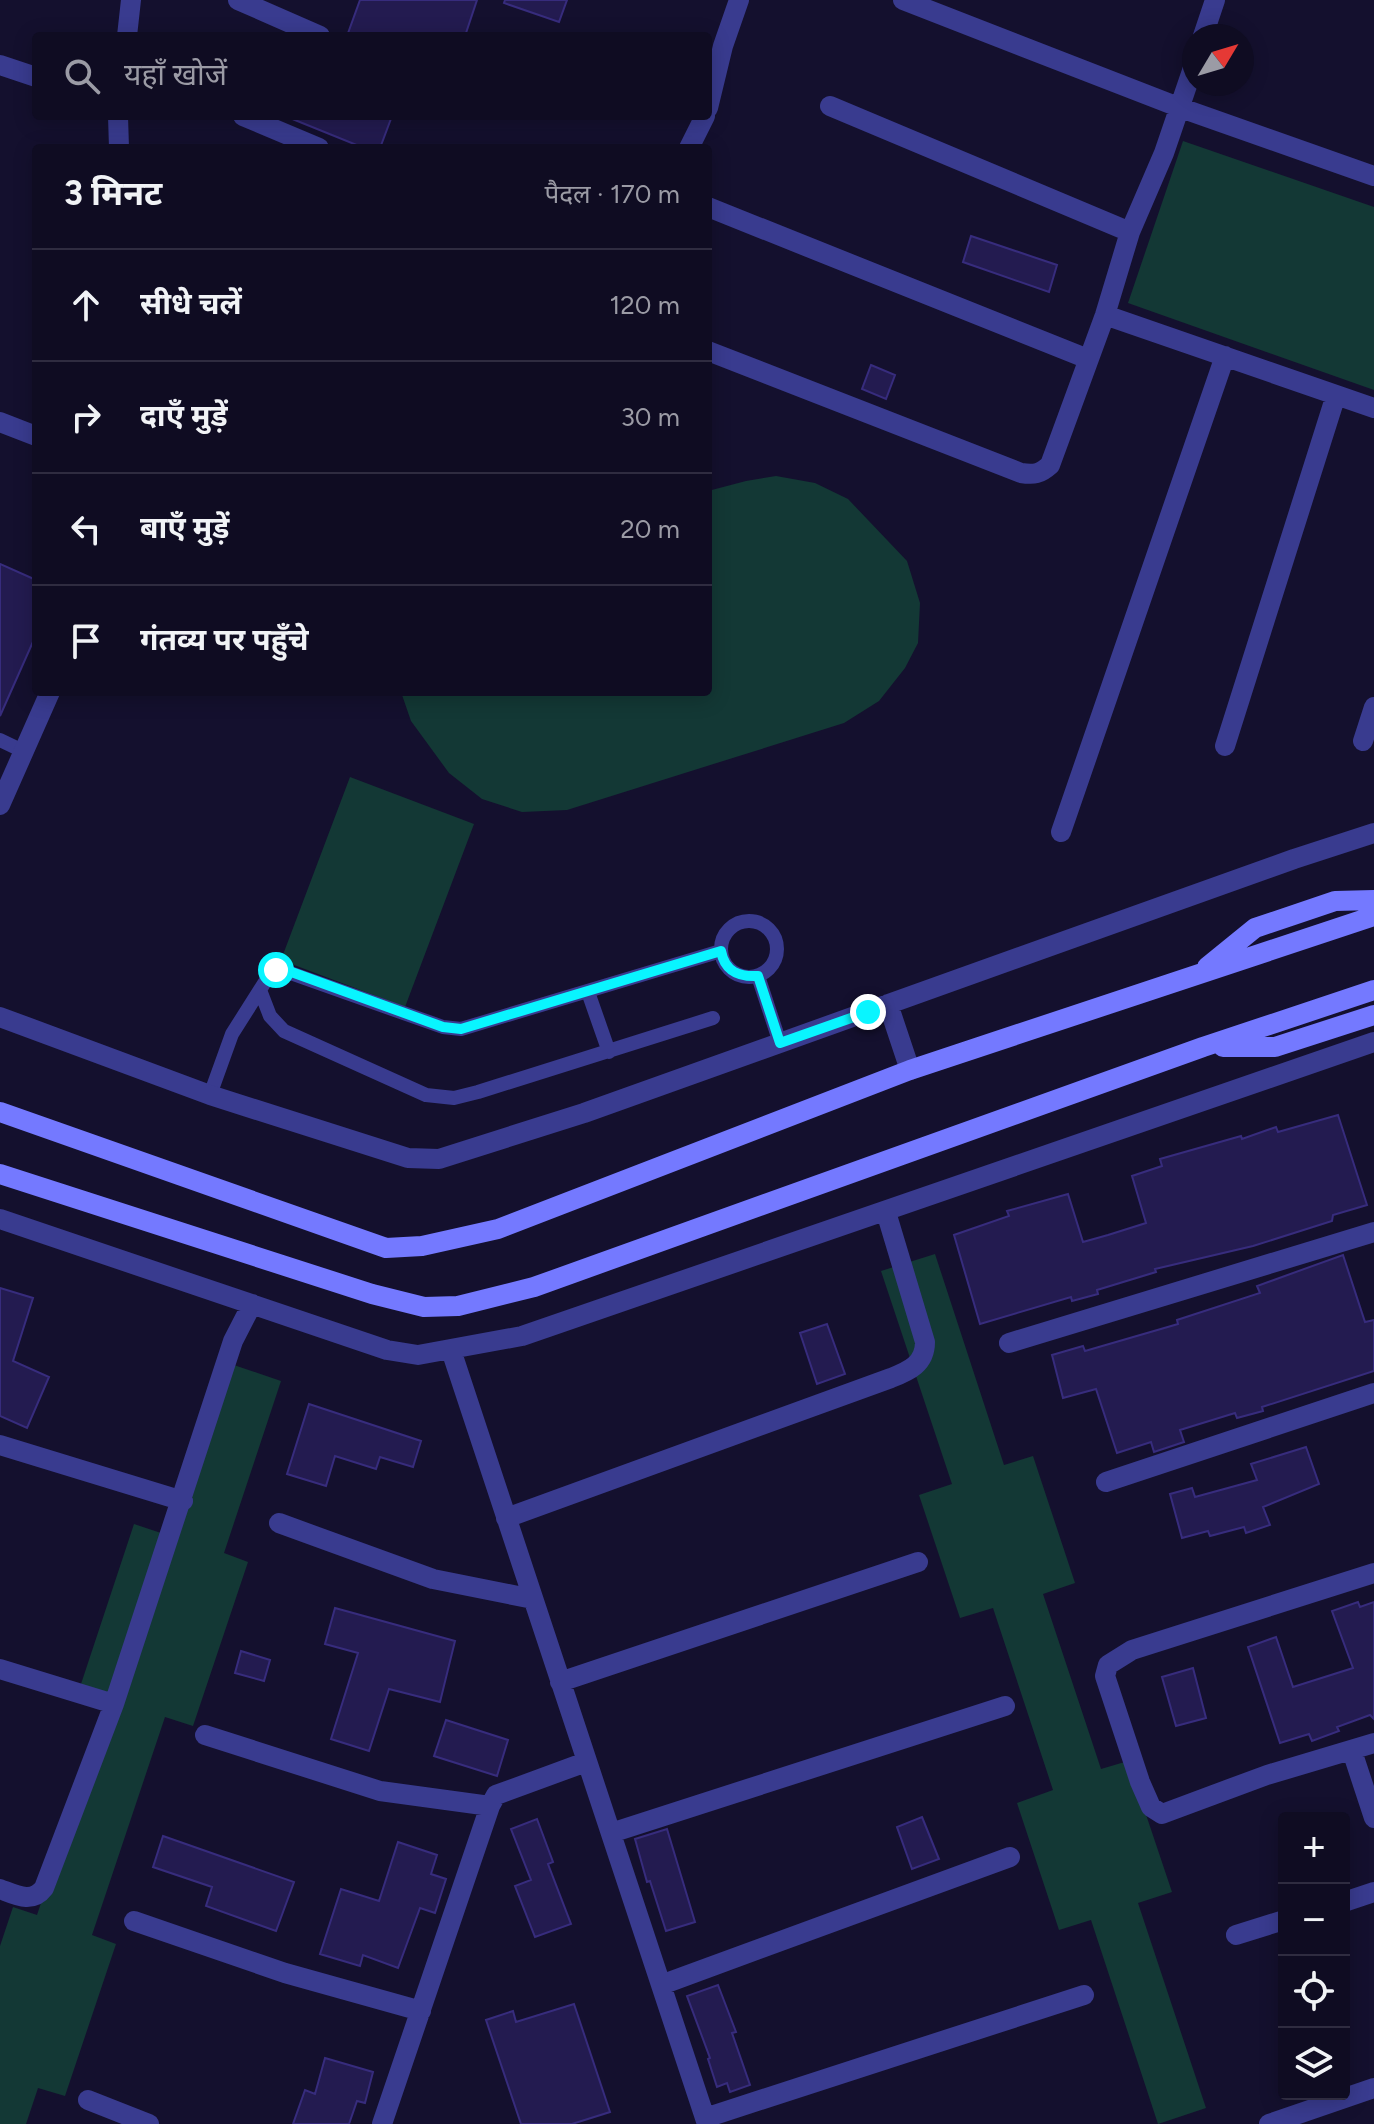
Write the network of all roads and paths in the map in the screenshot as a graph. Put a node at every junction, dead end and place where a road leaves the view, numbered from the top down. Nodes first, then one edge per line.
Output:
1 (131, 0) edge
2 (238, 0) edge
3 (739, 0) edge
4 (903, 0) edge
5 (1215, 0) edge
6 (1207, 24) edge
7 (127, 32) edge
8 (311, 32) edge
9 (0, 65) edge
10 (32, 76) edge
11 (712, 91) edge
12 (1185, 96) edge
13 (830, 106) dead end
14 (1181, 108) junction
15 (118, 120) edge
16 (252, 120) edge
17 (703, 120) edge
18 (119, 144) edge
19 (310, 144) edge
20 (691, 144) edge
21 (1374, 176) edge
22 (712, 209) edge
23 (1130, 232) junction
24 (1105, 315) junction
25 (712, 353) edge
26 (1225, 356) junction
27 (1088, 359) junction
28 (1336, 395) junction
29 (1374, 408) edge
30 (0, 422) edge
31 (32, 434) edge
32 (48, 696) edge
33 (1374, 707) edge
34 (0, 740) edge
35 (1363, 741) dead end
36 (1225, 746) dead end
37 (23, 751) junction
38 (0, 805) edge
39 (1061, 832) dead end
40 (1374, 833) edge
41 (1374, 900) edge
42 (1374, 916) edge
43 (721, 951) junction
44 (1198, 975) junction
45 (758, 976) junction
46 (260, 990) junction
47 (1374, 990) edge
48 (588, 992) junction
49 (888, 1004) junction
50 (1374, 1015) edge
51 (0, 1017) edge
52 (713, 1018) dead end
53 (780, 1043) junction
54 (1203, 1047) junction
55 (1372, 1050) edge
56 (609, 1052) junction
57 (910, 1070) junction
58 (210, 1095) junction
59 (0, 1112) edge
60 (0, 1174) edge
61 (886, 1212) junction
62 (0, 1219) edge
63 (1374, 1232) edge
64 (252, 1304) junction
65 (1009, 1343) dead end
66 (451, 1350) junction
67 (1374, 1393) edge
68 (0, 1445) edge
69 (1106, 1482) dead end
70 (183, 1501) junction
71 (506, 1518) junction
72 (279, 1523) dead end
73 (918, 1562) dead end
74 (1374, 1573) edge
75 (533, 1599) junction
76 (0, 1669) edge
77 (560, 1682) junction
78 (114, 1704) junction
79 (1005, 1706) dead end
80 (205, 1735) dead end
81 (1374, 1743) edge
82 (1352, 1751) junction
83 (586, 1762) junction
84 (490, 1806) junction
85 (1374, 1818) edge
86 (611, 1833) junction
87 (1010, 1857) dead end
88 (0, 1889) edge
89 (1374, 1892) edge
90 (1350, 1900) edge
91 (134, 1921) dead end
92 (1278, 1922) edge
93 (1236, 1935) dead end
94 (661, 1985) junction
95 (1084, 1995) dead end
96 (421, 2011) junction
97 (1374, 2088) edge
98 (88, 2100) dead end
99 (706, 2121) edge
100 (149, 2124) edge
101 (382, 2124) edge
102 (1269, 2124) edge

1 - 7 street
2 - 8 street
3 - 11 street
4 - 14 street
5 - 6 street
9 - 10 street
12 - 14 street
13 - 23 street
14 - 21 street
14 - 23 street
15 - 18 street
16 - 19 street
17 - 20 street
22 - 27 street
23 - 24 street
24 - 26 street
24 - 27 street
25 - 27 street
26 - 28 street
26 - 39 street
28 - 29 street
28 - 36 street
30 - 31 street
32 - 37 street
33 - 35 street
34 - 37 lane
37 - 38 street
40 - 49 street
41 - 44 street
42 - 44 street
43 - 45 lane
43 - 45 lane
43 - 48 lane
44 - 57 street
45 - 53 lane
46 - 48 lane
46 - 56 lane
46 - 58 lane
47 - 54 street
48 - 56 lane
49 - 53 street
49 - 57 street
50 - 54 street
51 - 58 street
52 - 56 lane
53 - 58 street
54 - 60 street
55 - 61 street
57 - 59 street
61 - 66 street
61 - 71 street
62 - 64 street
63 - 65 street
64 - 66 street
64 - 70 street
66 - 71 street
67 - 69 street
68 - 70 street
70 - 78 street
71 - 75 street
72 - 75 street
73 - 77 street
74 - 82 street
75 - 77 street
76 - 78 street
77 - 83 street
78 - 88 street
79 - 86 street
80 - 84 street
81 - 82 street
82 - 85 street
83 - 84 street
83 - 86 street
84 - 96 street
86 - 94 street
87 - 94 street
89 - 90 street
91 - 96 street
92 - 93 street
94 - 99 street
95 - 99 street
96 - 101 street
97 - 102 street
98 - 100 street

